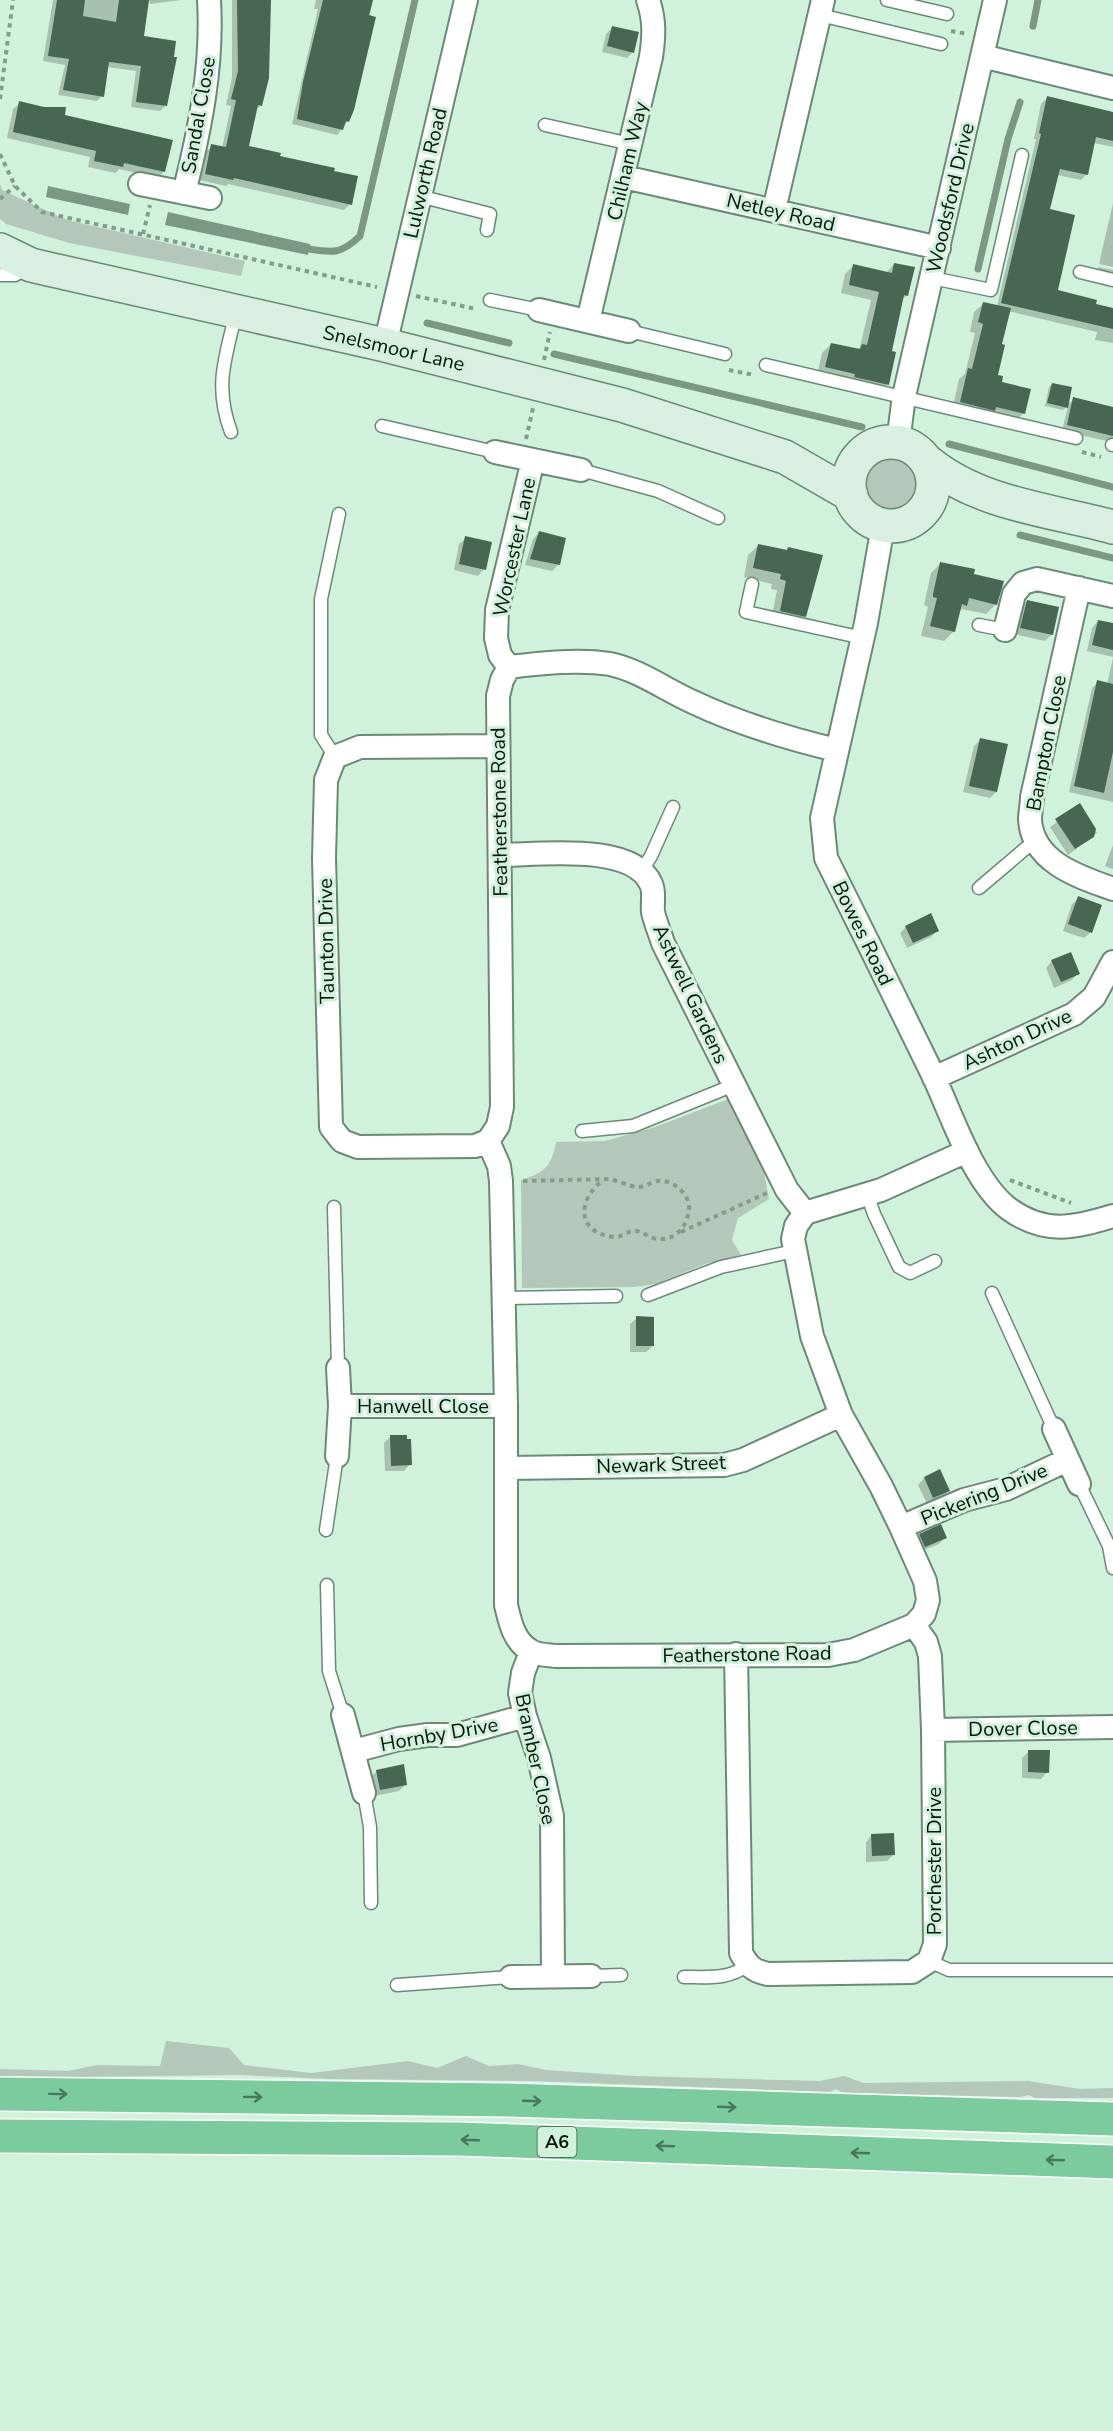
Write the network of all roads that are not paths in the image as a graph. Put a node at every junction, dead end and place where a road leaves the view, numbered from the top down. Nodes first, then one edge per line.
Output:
1 (208, 0) edge
2 (466, 0) edge
3 (648, 0) edge
4 (887, 0) edge
5 (995, 0) edge
6 (821, 8) edge
7 (947, 14) dead end
8 (941, 44) dead end
9 (982, 56) junction
10 (1113, 88) edge
11 (546, 125) dead end
12 (631, 144) junction
13 (1022, 155) dead end
14 (624, 177) junction
15 (147, 186) road end
16 (184, 193) junction
17 (419, 196) junction
18 (210, 198) dead end
19 (774, 210) junction
20 (487, 230) dead end
21 (939, 248) junction
22 (0, 250) edge
23 (31, 265) junction
24 (1080, 272) dead end
25 (0, 275) edge
26 (932, 278) junction
27 (1113, 280) edge
28 (490, 300) dead end
29 (539, 310) joint
30 (237, 313) junction
31 (588, 321) junction
32 (629, 331) joint
33 (385, 345) junction
34 (725, 354) dead end
35 (766, 365) dead end
36 (904, 396) junction
37 (382, 426) dead end
38 (231, 432) dead end
39 (1076, 438) dead end
40 (898, 442) junction
41 (866, 450) junction
42 (495, 452) joint
43 (785, 457) junction
44 (533, 460) junction
45 (928, 462) junction
46 (581, 470) joint
47 (850, 495) junction
48 (1002, 501) junction
49 (923, 512) junction
50 (339, 514) dead end
51 (718, 518) dead end
52 (883, 526) junction
53 (1113, 526) edge
54 (752, 584) dead end
55 (1079, 588) junction
56 (1113, 596) edge
57 (979, 625) dead end
58 (1005, 630) joint
59 (863, 638) junction
60 (509, 668) junction
61 (498, 746) junction
62 (836, 750) junction
63 (335, 757) junction
64 (673, 807) dead end
65 (1037, 843) junction
66 (500, 855) junction
67 (642, 870) junction
68 (979, 888) dead end
69 (1113, 889) edge
70 (1113, 962) edge
71 (934, 1078) junction
72 (734, 1085) junction
73 (582, 1131) dead end
74 (488, 1141) junction
75 (967, 1151) junction
76 (867, 1194) junction
77 (334, 1206) dead end
78 (805, 1213) junction
79 (1113, 1216) edge
80 (794, 1251) junction
81 (935, 1261) dead end
82 (992, 1293) dead end
83 (648, 1295) dead end
84 (616, 1296) dead end
85 (504, 1298) junction
86 (338, 1368) joint
87 (340, 1406) junction
88 (506, 1406) junction
89 (841, 1415) junction
90 (1054, 1429) joint
91 (337, 1456) joint
92 (1067, 1460) junction
93 (507, 1468) junction
94 (1079, 1484) joint
95 (901, 1527) junction
96 (326, 1530) dead end
97 (1113, 1568) edge
98 (327, 1586) dead end
99 (914, 1625) junction
100 (531, 1652) junction
101 (736, 1654) junction
102 (343, 1714) joint
103 (525, 1716) junction
104 (1113, 1727) edge
105 (933, 1730) junction
106 (354, 1750) junction
107 (364, 1793) joint
108 (371, 1903) dead end
109 (928, 1961) junction
110 (747, 1965) junction
111 (1113, 1970) edge
112 (621, 1975) dead end
113 (553, 1976) junction
114 (591, 1976) joint
115 (511, 1977) joint
116 (684, 1977) dead end
117 (397, 1985) dead end
118 (0, 2094) edge
119 (1113, 2119) edge
120 (0, 2136) edge
121 (1113, 2162) edge

1 - 16 street, Sandal Close
2 - 17 street, Lulworth Road
3 - 12 street, Chilham Way
4 - 7 lane
5 - 9 street, Woodsford Drive
6 - 8 lane
6 - 19 street
9 - 10 street
9 - 21 street, Woodsford Drive
11 - 12 lane
12 - 14 street, Chilham Way
13 - 26 lane
14 - 19 street, Netley Road
14 - 31 street, Chilham Way
15 - 16 street, Sandal Close
16 - 18 street, Sandal Close
17 - 20 lane
17 - 33 street, Lulworth Road
19 - 21 street, Netley Road
21 - 26 street, Woodsford Drive
22 - 23 street, Snelsmoor Lane
23 - 25 lane
23 - 30 street, Snelsmoor Lane
24 - 27 lane
26 - 36 street, Woodsford Drive
28 - 29 lane
29 - 31 street
30 - 33 street, Snelsmoor Lane
30 - 38 lane
31 - 32 street
32 - 34 lane
33 - 43 street, Snelsmoor Lane
35 - 36 lane
36 - 39 lane
36 - 40 street, Woodsford Drive
37 - 42 lane
40 - 41 street
40 - 45 street
41 - 43 street, Snelsmoor Lane
41 - 47 street
42 - 44 street, Worcester Lane
43 - 47 street, Snelsmoor Lane
44 - 46 street, Worcester Lane
44 - 60 street, Worcester Lane
45 - 48 street
45 - 49 street
46 - 51 lane
47 - 52 street
48 - 49 street
48 - 53 street
49 - 52 street
50 - 63 lane
52 - 59 street, Bowes Road
54 - 59 lane
55 - 56 street
55 - 58 street
55 - 65 street, Bampton Close
57 - 58 lane
59 - 62 street, Bowes Road
60 - 61 street, Featherstone Road
60 - 62 street
61 - 63 street
61 - 66 street, Featherstone Road
62 - 71 street, Bowes Road
63 - 74 street, Taunton Drive
64 - 67 lane
65 - 68 lane
65 - 69 street, Bampton Close
66 - 67 street
66 - 74 street, Featherstone Road
67 - 72 street, Astwell Gardens
70 - 71 street, Ashton Drive
71 - 75 street, Bowes Road
72 - 73 lane, Astwell Gardens
72 - 78 street, Astwell Gardens
74 - 85 street
75 - 76 street
75 - 79 street, Bowes Road
76 - 78 street
76 - 81 lane
77 - 86 lane
78 - 80 street
80 - 83 lane
80 - 89 street
82 - 90 lane
84 - 85 lane
85 - 88 street
86 - 87 street, Hanwell Close
87 - 88 street, Hanwell Close
87 - 91 street, Hanwell Close
88 - 93 street
89 - 93 street, Newark Street
89 - 95 street
90 - 92 street, Pickering Drive
91 - 96 lane
92 - 94 street, Pickering Drive
92 - 95 street, Pickering Drive
93 - 100 street
94 - 97 lane
95 - 99 street
98 - 102 lane
99 - 101 street, Featherstone Road
99 - 105 street, Porchester Drive
100 - 101 street, Featherstone Road
100 - 103 street, Bramber Close
101 - 110 street
102 - 106 street, Hornby Drive
103 - 106 street, Hornby Drive
103 - 113 street, Bramber Close
104 - 105 street, Dover Close
105 - 109 street, Porchester Drive
106 - 107 street, Hornby Drive
107 - 108 lane
109 - 110 street, Porchester Drive
109 - 111 lane
110 - 116 lane
112 - 114 lane
113 - 114 street
113 - 115 street
115 - 117 lane
118 -> 119 highway, A6
121 -> 120 highway, A6

